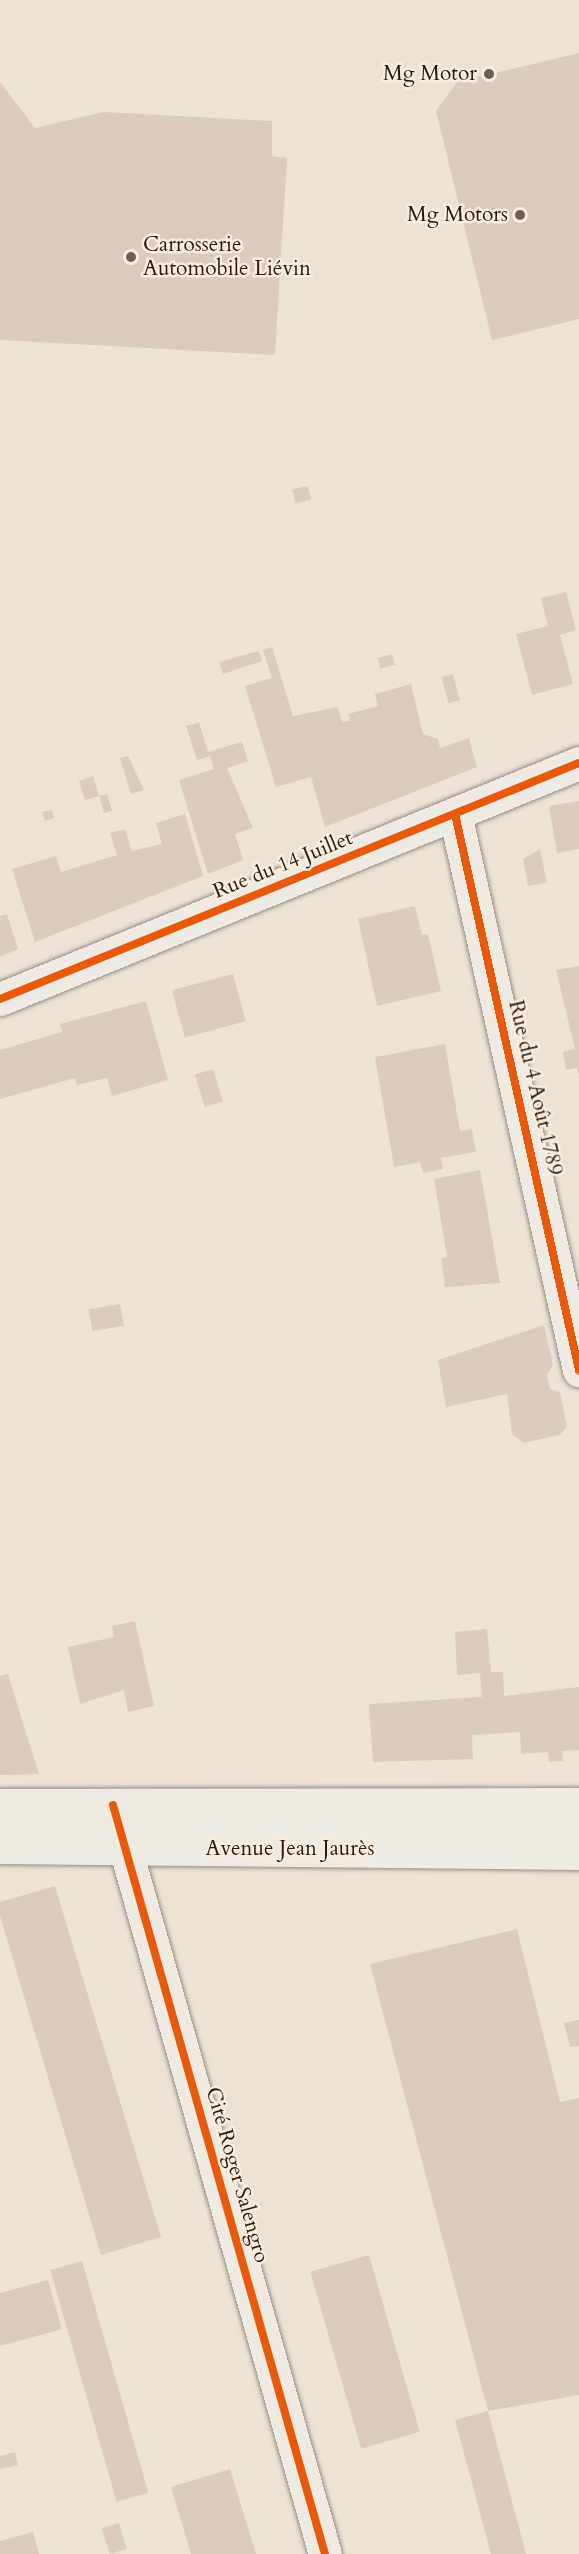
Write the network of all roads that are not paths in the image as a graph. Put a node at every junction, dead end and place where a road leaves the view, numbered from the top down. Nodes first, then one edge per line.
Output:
1 (579, 763) edge
2 (455, 814) junction
3 (0, 999) edge
4 (579, 1370) edge
5 (579, 1804) edge
6 (0, 1805) edge
7 (0, 1825) edge
8 (119, 1827) junction
9 (579, 1831) edge
10 (0, 1847) edge
11 (579, 1853) edge
12 (324, 2554) edge

1 - 2 street, Rue du 14 Juillet
2 - 3 street, Rue du 14 Juillet
2 - 4 street, Rue du 4 Août 1789
5 - 8 street, Avenue Jean Jaurès
6 - 8 street, Avenue Jean Jaurès
7 - 8 lane
8 - 9 lane
8 - 10 street, Avenue Jean Jaurès
8 - 11 street, Avenue Jean Jaurès
8 - 12 street, Cité Roger Salengro

